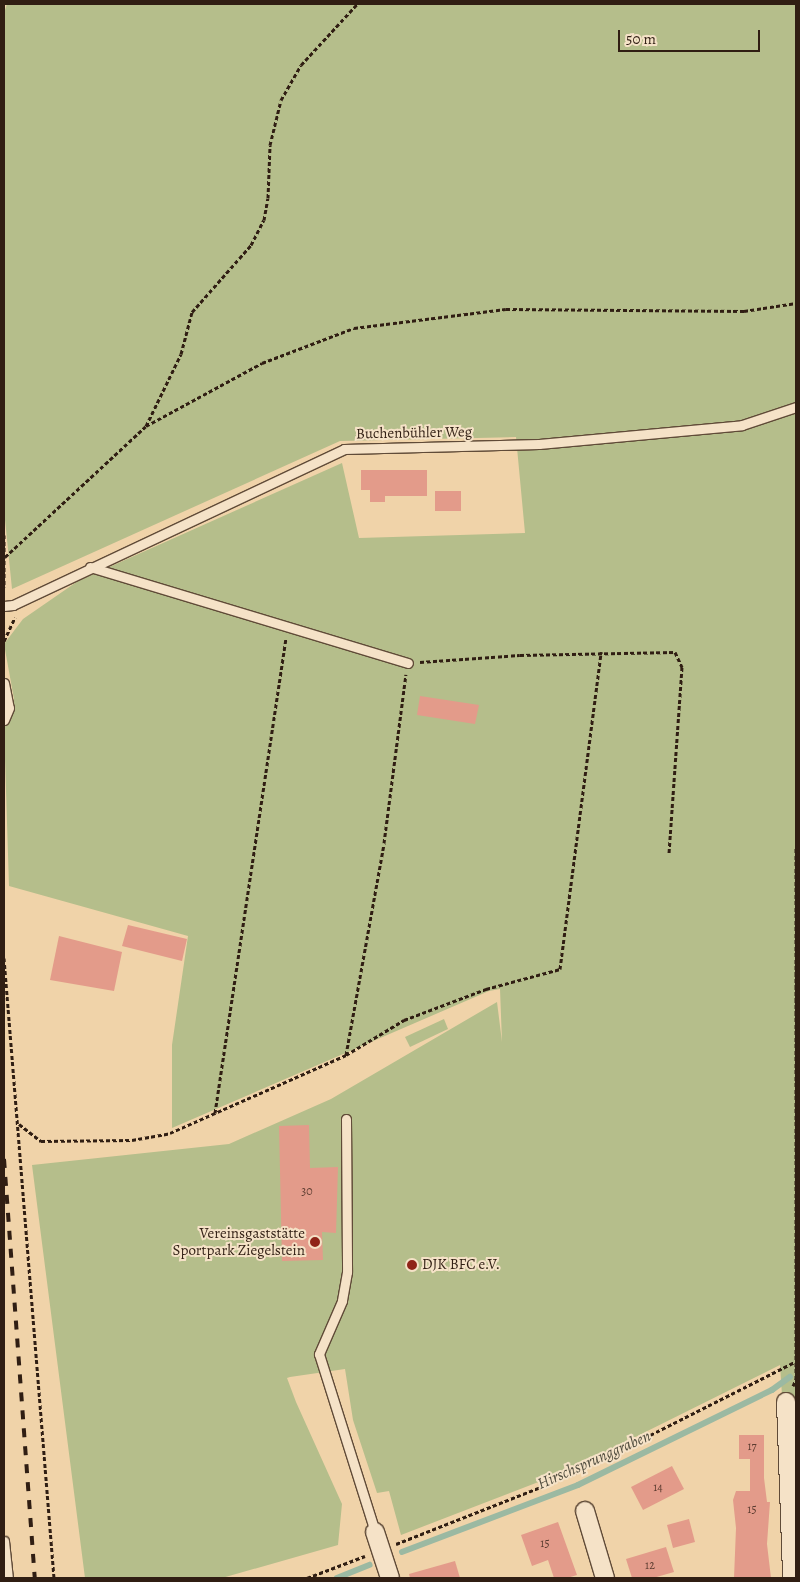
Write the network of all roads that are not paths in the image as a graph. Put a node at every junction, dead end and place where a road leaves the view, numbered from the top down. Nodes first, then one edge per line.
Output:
1 (796, 407) edge
2 (90, 567) junction
3 (4, 606) edge
4 (408, 663) road end
5 (4, 683) edge
6 (4, 720) edge
7 (346, 1119) dead end
8 (786, 1402) road end
9 (585, 1511) dead end
10 (375, 1532) joint
11 (4, 1541) edge
12 (8, 1578) edge
13 (390, 1578) edge
14 (605, 1578) edge
15 (792, 1578) edge

1 - 2 lane, Buchenbühler Weg
2 - 3 lane, Buchenbühler Weg
2 - 4 lane
5 - 6 lane
7 - 10 lane
8 - 15 street
9 - 14 street
10 - 13 street
11 - 12 lane

